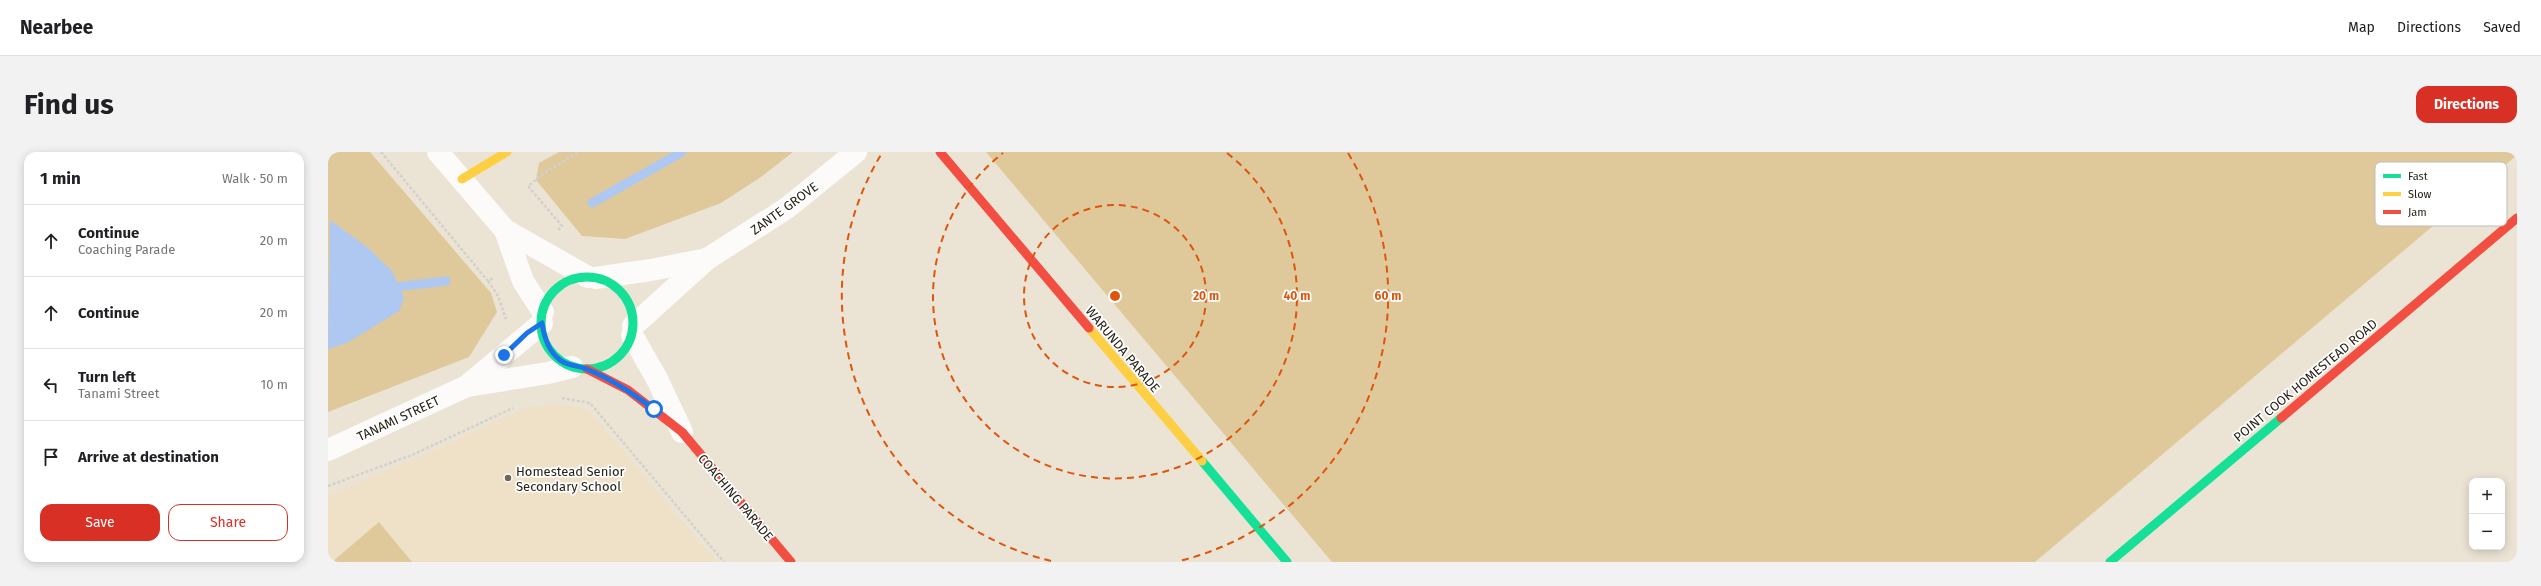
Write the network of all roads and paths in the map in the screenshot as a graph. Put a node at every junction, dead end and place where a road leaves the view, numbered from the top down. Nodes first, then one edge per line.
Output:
1 (438, 152) edge
2 (507, 152) edge
3 (856, 152) edge
4 (940, 152) edge
5 (462, 179) junction
6 (2517, 218) edge
7 (505, 230) junction
8 (707, 259) junction
9 (592, 277) junction
10 (542, 318) junction
11 (633, 330) junction
12 (580, 368) junction
13 (467, 386) junction
14 (559, 398) dead end
15 (518, 405) dead end
16 (682, 432) junction
17 (328, 450) edge
18 (328, 486) edge
19 (724, 562) edge
20 (790, 562) edge
21 (1287, 562) edge
22 (2110, 562) edge

1 - 5 street
2 - 5 street
3 - 8 street, ZANTE GROVE
4 - 21 street, WARUNDA PARADE
5 - 7 street
6 - 22 street, POINT COOK HOMESTEAD ROAD
7 - 9 street
7 - 10 street
8 - 9 street, ZANTE GROVE
8 - 11 street, ZANTE GROVE
9 - 10 street
9 - 11 street
10 - 12 street
10 - 13 street, TANAMI STREET
11 - 12 street
11 - 16 street, COACHING PARADE
12 - 13 street, TANAMI STREET
12 - 16 street, COACHING PARADE
13 - 17 street, TANAMI STREET
14 - 19 path
15 - 18 path
16 - 20 street, COACHING PARADE

